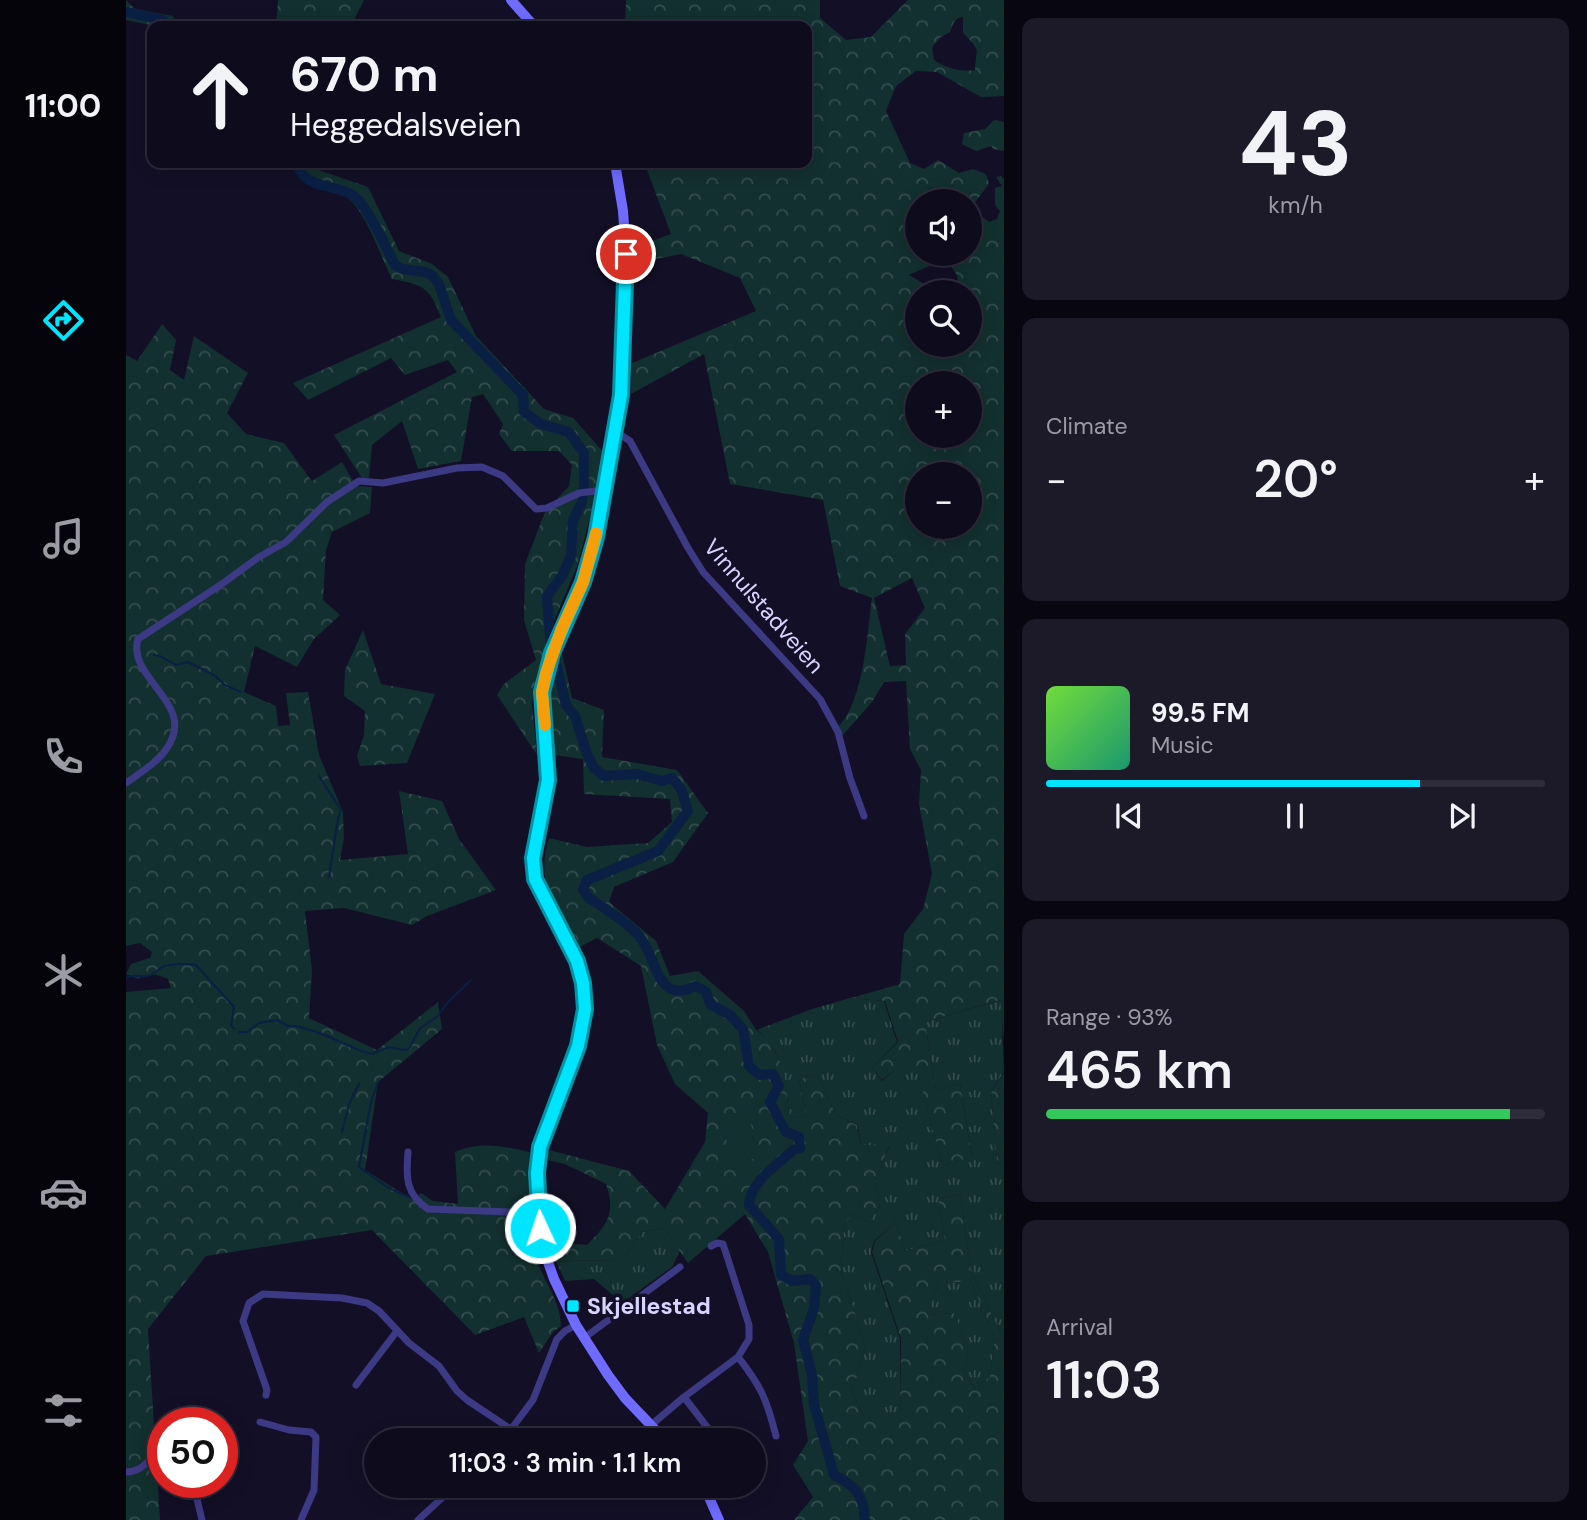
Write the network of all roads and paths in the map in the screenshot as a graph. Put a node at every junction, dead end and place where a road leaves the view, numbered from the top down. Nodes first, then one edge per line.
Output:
1 (511, 0) edge
2 (530, 21) edge
3 (615, 168) edge
4 (616, 432) junction
5 (604, 491) junction
6 (126, 783) edge
7 (864, 816) dead end
8 (408, 1152) dead end
9 (540, 1213) junction
10 (711, 1246) dead end
11 (680, 1267) dead end
12 (576, 1325) junction
13 (397, 1331) junction
14 (584, 1338) junction
15 (738, 1357) junction
16 (356, 1385) dead end
17 (266, 1395) dead end
18 (684, 1397) junction
19 (260, 1422) dead end
20 (650, 1426) joint
21 (509, 1428) edge
22 (513, 1428) edge
23 (708, 1428) edge
24 (776, 1436) dead end
25 (147, 1463) edge
26 (126, 1472) edge
27 (197, 1498) edge
28 (442, 1498) edge
29 (709, 1498) edge
30 (202, 1520) edge
31 (301, 1520) edge
32 (418, 1520) edge
33 (719, 1520) edge

1 - 2 main road
3 - 4 main road
4 - 5 main road
4 - 7 street, Vinnulstadveien
5 - 6 street
5 - 9 main road
8 - 9 street
9 - 12 main road
10 - 15 street
11 - 14 street
12 - 14 main road
12 - 22 street
13 - 16 street
13 - 17 street
13 - 21 street
14 - 20 main road
15 - 18 street
15 - 24 street
18 - 20 street
18 - 23 street
19 - 31 street
25 - 26 street
27 - 30 street
28 - 32 street
29 - 33 main road

